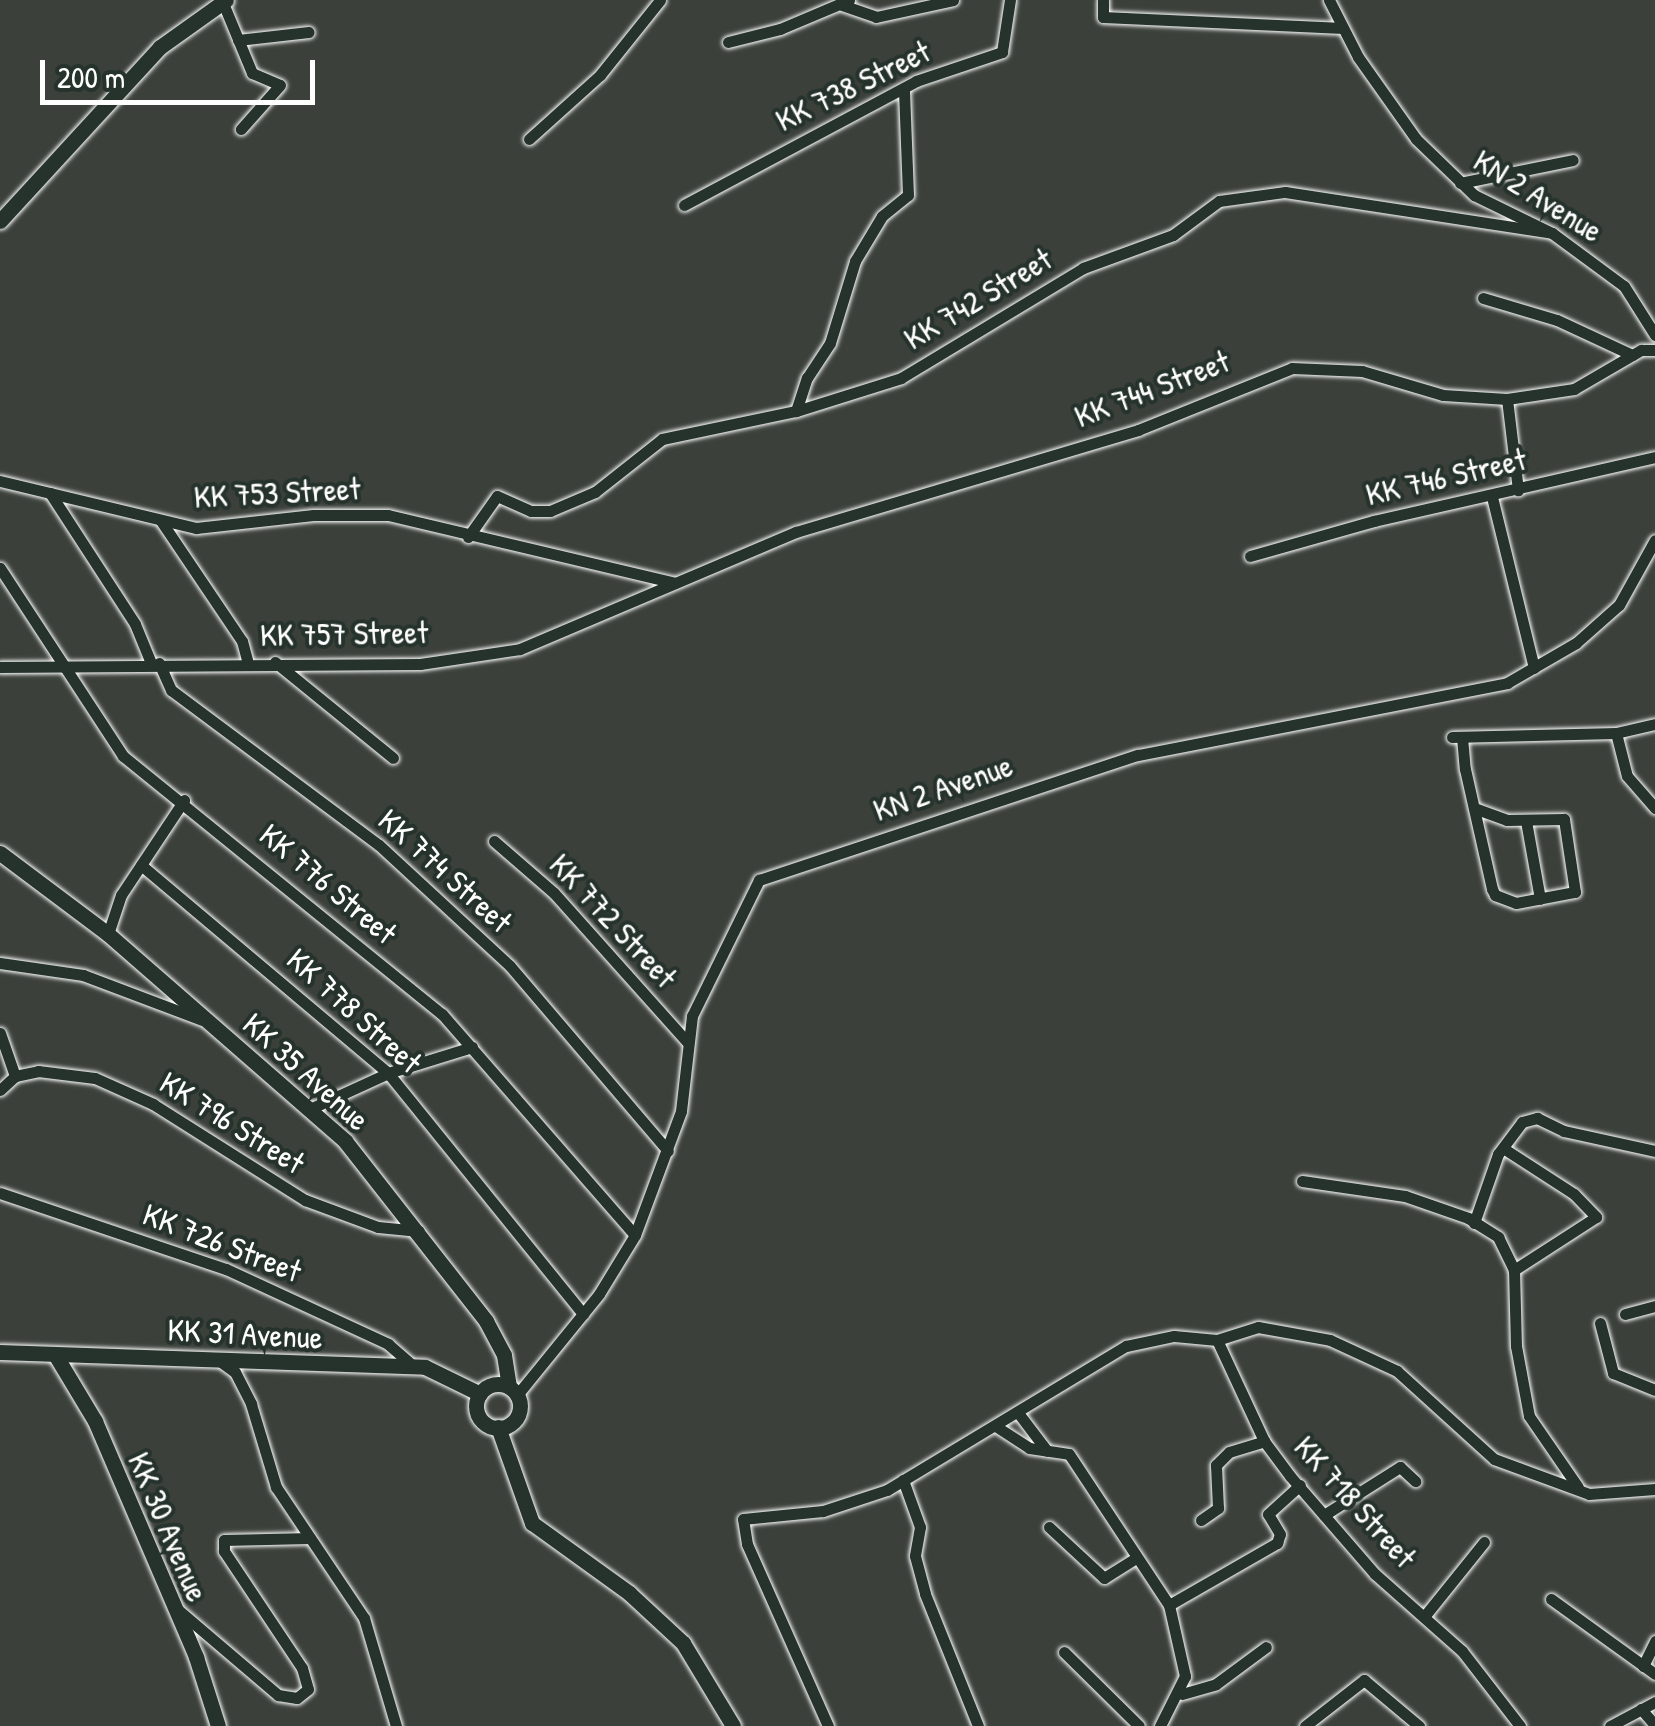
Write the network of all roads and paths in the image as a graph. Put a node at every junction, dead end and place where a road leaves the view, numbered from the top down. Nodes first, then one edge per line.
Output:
1 (660, 0) edge
2 (953, 0) edge
3 (1010, 0) edge
4 (1103, 0) edge
5 (1329, 0) edge
6 (225, 1) edge
7 (844, 3) edge
8 (1344, 28) junction
9 (309, 32) dead end
10 (238, 40) junction
11 (728, 42) dead end
12 (904, 90) junction
13 (241, 130) dead end
14 (528, 139) dead end
15 (1573, 160) dead end
16 (1460, 183) junction
17 (684, 205) dead end
18 (0, 221) edge
19 (1552, 233) junction
20 (1484, 298) dead end
21 (1655, 335) edge
22 (1655, 350) edge
23 (1632, 355) junction
24 (1507, 399) junction
25 (796, 411) junction
26 (1655, 457) edge
27 (0, 481) edge
28 (1518, 490) junction
29 (50, 493) junction
30 (1492, 497) junction
31 (161, 521) junction
32 (468, 537) junction
33 (1655, 540) edge
34 (1250, 556) dead end
35 (0, 568) edge
36 (674, 584) junction
37 (276, 662) junction
38 (155, 663) junction
39 (248, 663) junction
40 (58, 665) junction
41 (0, 666) edge
42 (1534, 668) junction
43 (1655, 724) edge
44 (1616, 733) junction
45 (394, 758) dead end
46 (184, 800) junction
47 (1474, 808) junction
48 (1655, 808) edge
49 (1526, 821) junction
50 (494, 840) dead end
51 (2, 859) edge
52 (141, 864) junction
53 (1540, 898) junction
54 (108, 934) junction
55 (0, 963) edge
56 (206, 1021) junction
57 (0, 1033) edge
58 (688, 1043) junction
59 (472, 1047) junction
60 (388, 1073) junction
61 (5, 1083) edge
62 (312, 1108) junction
63 (1506, 1150) dead end
64 (668, 1151) junction
65 (1655, 1151) edge
66 (1302, 1181) dead end
67 (0, 1192) edge
68 (1474, 1223) junction
69 (419, 1231) junction
70 (635, 1234) junction
71 (1514, 1270) junction
72 (1655, 1306) edge
73 (583, 1314) junction
74 (1625, 1314) dead end
75 (1600, 1323) dead end
76 (1217, 1340) junction
77 (2, 1350) edge
78 (56, 1356) junction
79 (216, 1359) junction
80 (413, 1366) junction
81 (1655, 1390) edge
82 (513, 1391) junction
83 (480, 1394) junction
84 (1019, 1414) junction
85 (498, 1428) junction
86 (997, 1428) junction
87 (1264, 1441) junction
88 (1047, 1451) junction
89 (903, 1480) junction
90 (1415, 1481) dead end
91 (1300, 1486) junction
92 (1578, 1487) junction
93 (1655, 1489) edge
94 (1324, 1515) junction
95 (1200, 1520) dead end
96 (1049, 1527) dead end
97 (310, 1538) junction
98 (1484, 1542) dead end
99 (1134, 1559) junction
100 (1551, 1599) dead end
101 (170, 1603) junction
102 (1169, 1606) junction
103 (1427, 1613) junction
104 (1655, 1641) edge
105 (1266, 1647) dead end
106 (1064, 1652) dead end
107 (1643, 1666) junction
108 (1655, 1674) edge
109 (1182, 1694) junction
110 (1655, 1702) edge
111 (1641, 1709) junction
112 (1655, 1725) edge
113 (218, 1726) edge
114 (396, 1726) edge
115 (732, 1726) edge
116 (828, 1726) edge
117 (978, 1726) edge
118 (1138, 1726) edge
119 (1160, 1726) edge
120 (1305, 1726) edge
121 (1419, 1726) edge
122 (1520, 1726) edge
123 (1610, 1726) edge

1 - 14 street
2 - 7 street
3 - 12 street, KK 738 Street
4 - 8 street
5 - 8 street, KN 2 Avenue
6 - 10 street
6 - 18 main road
7 - 11 street
8 - 16 street, KN 2 Avenue
9 - 10 street
10 - 13 street
12 - 17 street, KK 738 Street
12 - 25 street
15 - 16 street
16 - 19 street, KN 2 Avenue
19 - 21 street, KN 2 Avenue
19 - 25 street, KK 742 Street
20 - 23 street
22 - 23 street, KK 744 Street
23 - 24 street, KK 744 Street
24 - 28 street
24 - 36 street, KK 744 Street
25 - 32 street, KK 742 Street
26 - 28 street, KK 746 Street
27 - 29 street, KK 753 Street
28 - 30 street, KK 746 Street
29 - 31 street, KK 753 Street
29 - 38 street, KK 774 Street
30 - 34 street, KK 746 Street
30 - 42 street
31 - 32 street, KK 753 Street
31 - 39 street
32 - 36 street, KK 753 Street
33 - 42 street, KN 2 Avenue
35 - 40 street, KK 776 Street
36 - 37 street, KK 757 Street
37 - 39 street, KK 757 Street
37 - 45 street
38 - 39 street, KK 757 Street
38 - 40 street, KK 757 Street
38 - 64 street, KK 774 Street
40 - 41 street, KK 757 Street
40 - 46 street, KK 776 Street
42 - 58 street, KN 2 Avenue
43 - 44 street
44 - 47 street
44 - 48 street
46 - 52 street
46 - 59 street, KK 776 Street
47 - 49 street
47 - 53 street
49 - 53 street
49 - 53 street
50 - 58 street, KK 772 Street
51 - 54 main road, KK 35 Avenue
52 - 54 street
52 - 60 street, KK 778 Street
54 - 56 main road, KK 35 Avenue
55 - 56 street
56 - 62 main road, KK 35 Avenue
57 - 61 street
58 - 64 street, KN 2 Avenue
59 - 60 street
59 - 70 street, KK 776 Street
60 - 62 street
60 - 73 street, KK 778 Street
61 - 69 street, KK 796 Street
62 - 69 main road, KK 35 Avenue
63 - 71 street
64 - 70 street, KN 2 Avenue
65 - 68 street
66 - 68 street
67 - 80 street, KK 726 Street
68 - 71 street
69 - 82 main road, KK 35 Avenue
70 - 73 street, KN 2 Avenue
71 - 92 street
72 - 74 street
73 - 82 street, KN 2 Avenue
75 - 81 street
76 - 84 street
76 - 87 street, KK 718 Street
76 - 92 street
77 - 78 main road, KK 31 Avenue
78 - 79 main road, KK 31 Avenue
78 - 101 main road, KK 30 Avenue
79 - 80 main road, KK 31 Avenue
79 - 97 street
80 - 83 main road, KK 31 Avenue
82 - 83 main road
82 - 85 main road
83 - 85 main road
84 - 86 street
84 - 88 street
85 - 115 main road
86 - 88 street
86 - 89 street
87 - 91 street, KK 718 Street
87 - 95 street
88 - 99 street
89 - 116 street
89 - 117 street
90 - 94 street
91 - 94 street, KK 718 Street
91 - 102 street
92 - 93 street
94 - 103 street, KK 718 Street
96 - 99 street
97 - 101 street
97 - 114 street
98 - 103 street
99 - 102 street
100 - 107 street
101 - 113 main road, KK 30 Avenue
102 - 109 street
103 - 122 street, KK 718 Street
104 - 107 street
105 - 109 street
106 - 118 street
107 - 108 street
109 - 119 street
110 - 111 street
111 - 112 street
111 - 123 street
120 - 121 street

